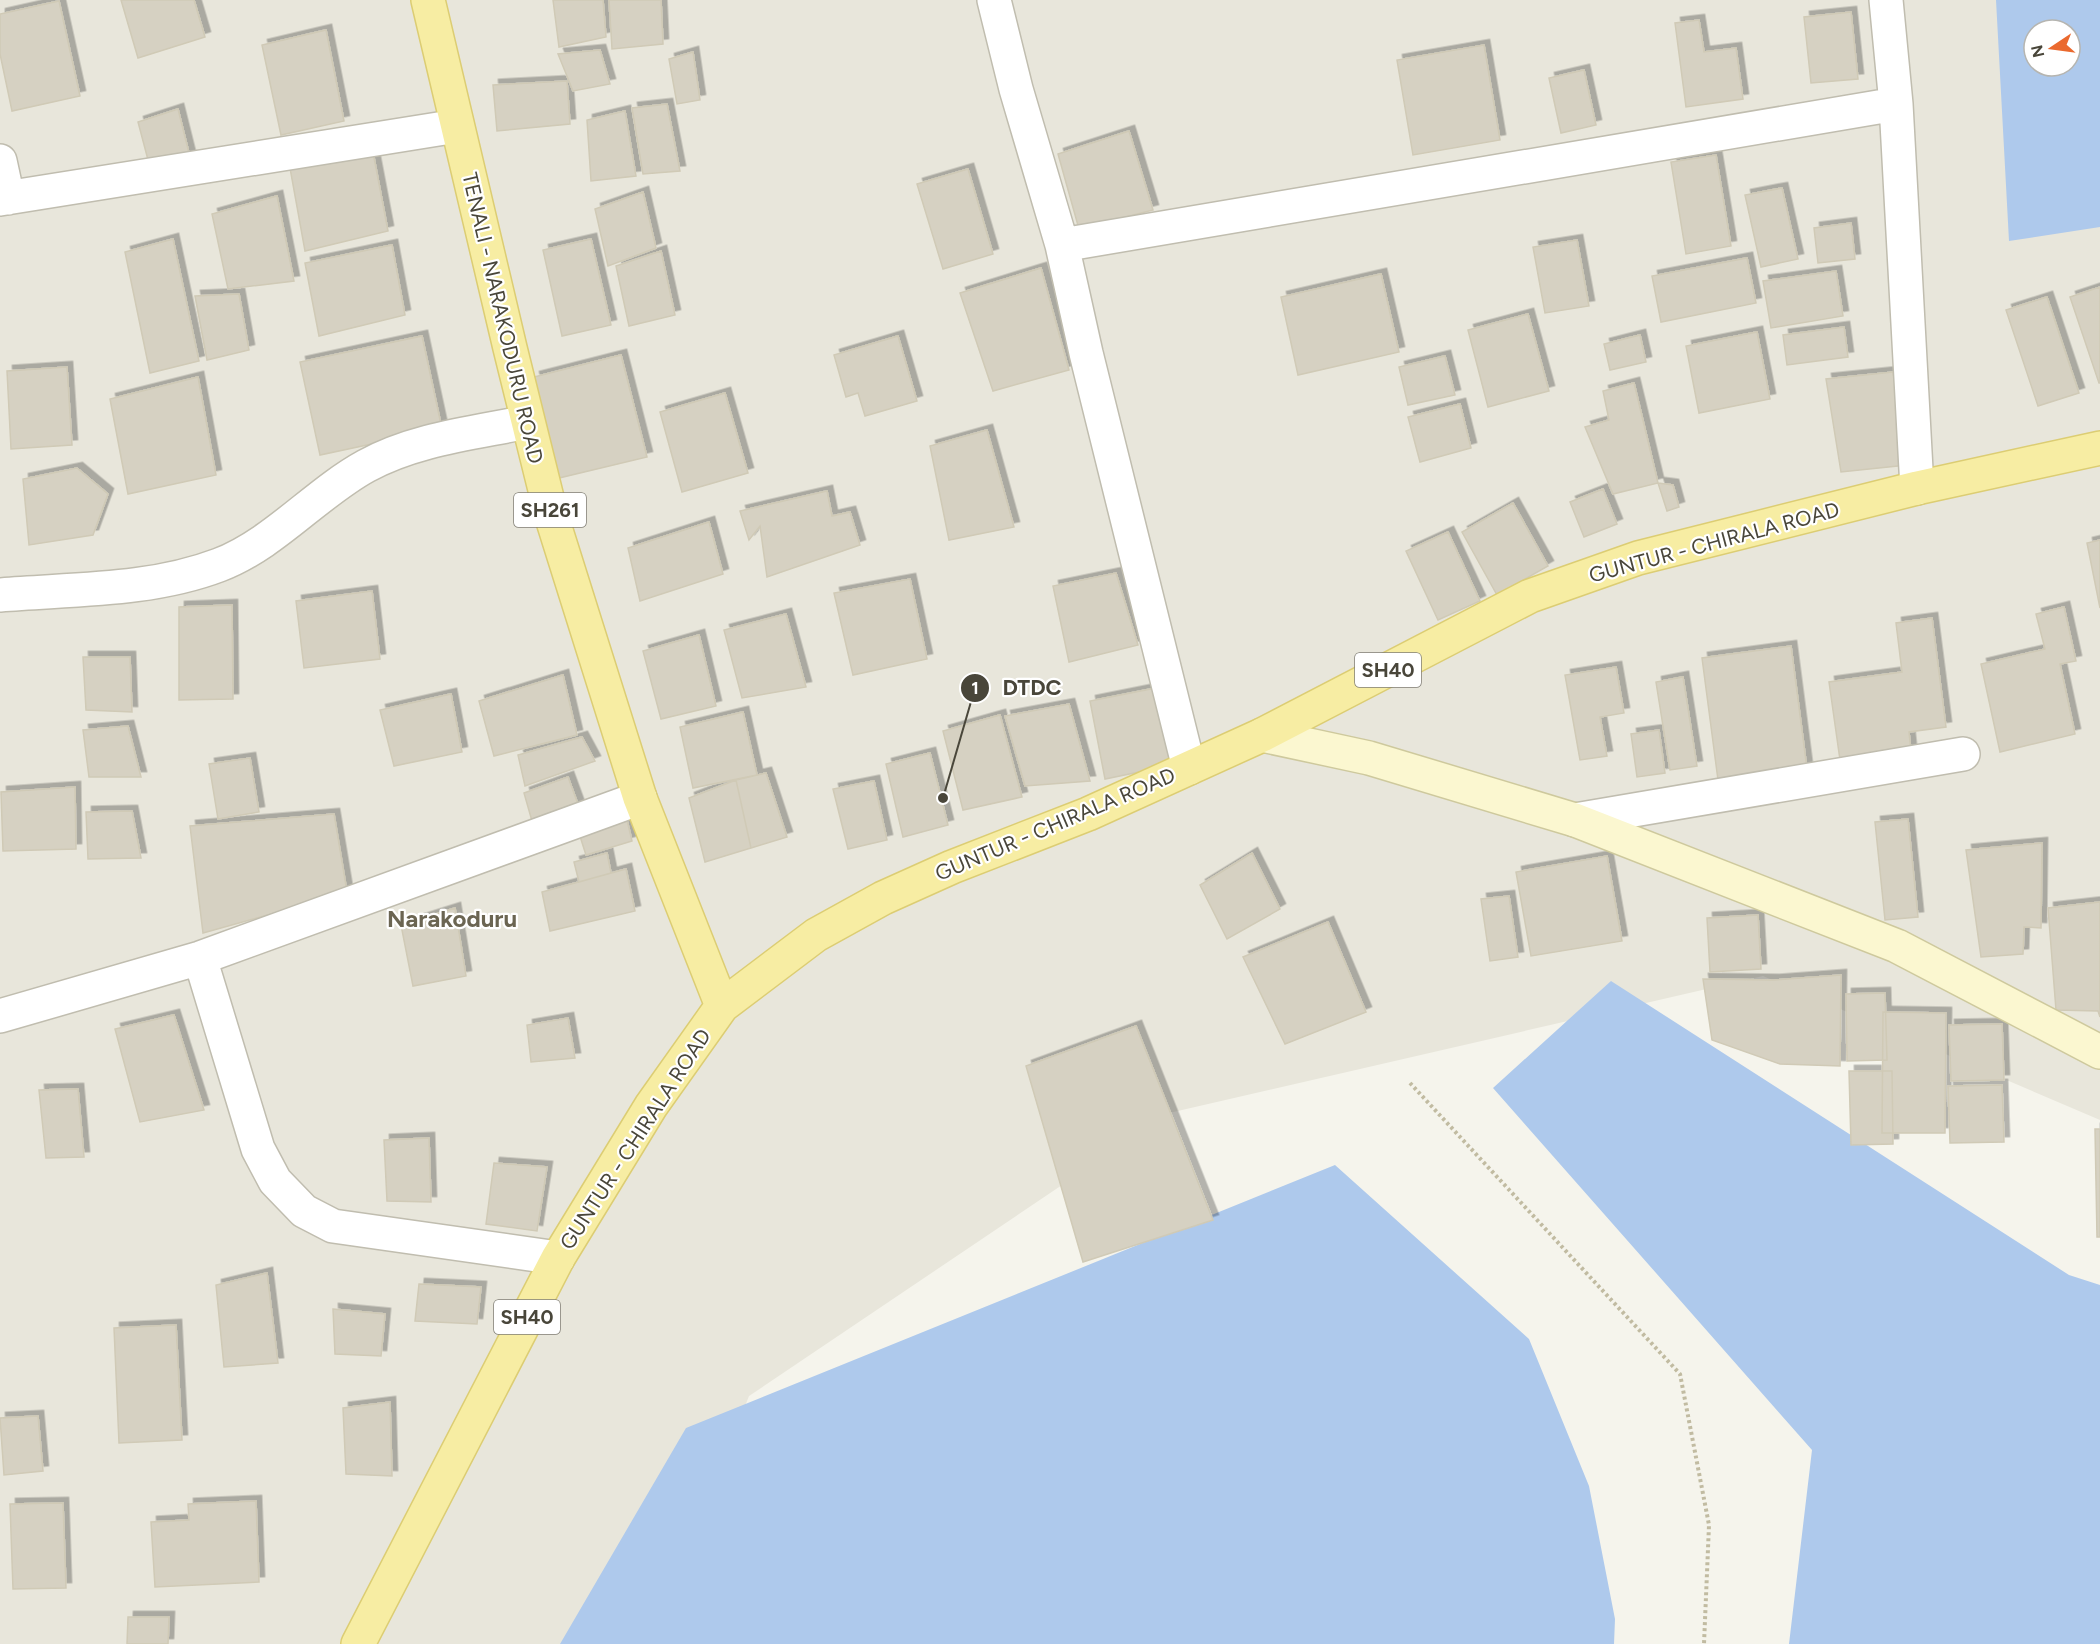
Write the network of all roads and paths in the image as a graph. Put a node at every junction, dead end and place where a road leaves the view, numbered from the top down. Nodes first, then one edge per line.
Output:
1 (428, 0) edge
2 (994, 0) edge
3 (1886, 0) edge
4 (1896, 104) junction
5 (457, 126) junction
6 (0, 161) edge
7 (4, 198) edge
8 (1062, 245) junction
9 (527, 423) junction
10 (2100, 448) edge
11 (1917, 488) junction
12 (0, 595) edge
13 (1262, 735) junction
14 (1963, 754) dead end
15 (1189, 768) junction
16 (640, 798) junction
17 (1575, 820) junction
18 (200, 958) junction
19 (722, 1006) junction
20 (0, 1016) edge
21 (2100, 1052) edge
22 (1410, 1083) dead end
23 (558, 1258) junction
24 (358, 1644) edge
25 (1704, 1644) edge

1 - 5 main road, TENALI - NARAKODURU ROAD / SH261
2 - 8 street
3 - 4 street
4 - 8 street
4 - 11 street
5 - 7 street
5 - 9 main road, TENALI - NARAKODURU ROAD / SH261
6 - 7 street
8 - 15 street
9 - 12 street
9 - 16 main road, TENALI - NARAKODURU ROAD / SH261
10 - 11 main road, GUNTUR - CHIRALA ROAD / SH40
11 - 13 main road, GUNTUR - CHIRALA ROAD / SH40
13 - 15 main road, GUNTUR - CHIRALA ROAD / SH40
13 - 17 main road
14 - 17 street
15 - 19 main road, GUNTUR - CHIRALA ROAD / SH40
16 - 18 street
16 - 19 main road, TENALI - NARAKODURU ROAD / SH261
17 - 21 main road
18 - 20 street
18 - 23 street
19 - 23 main road, GUNTUR - CHIRALA ROAD / SH40
22 - 25 path
23 - 24 main road, GUNTUR - CHIRALA ROAD / SH40

